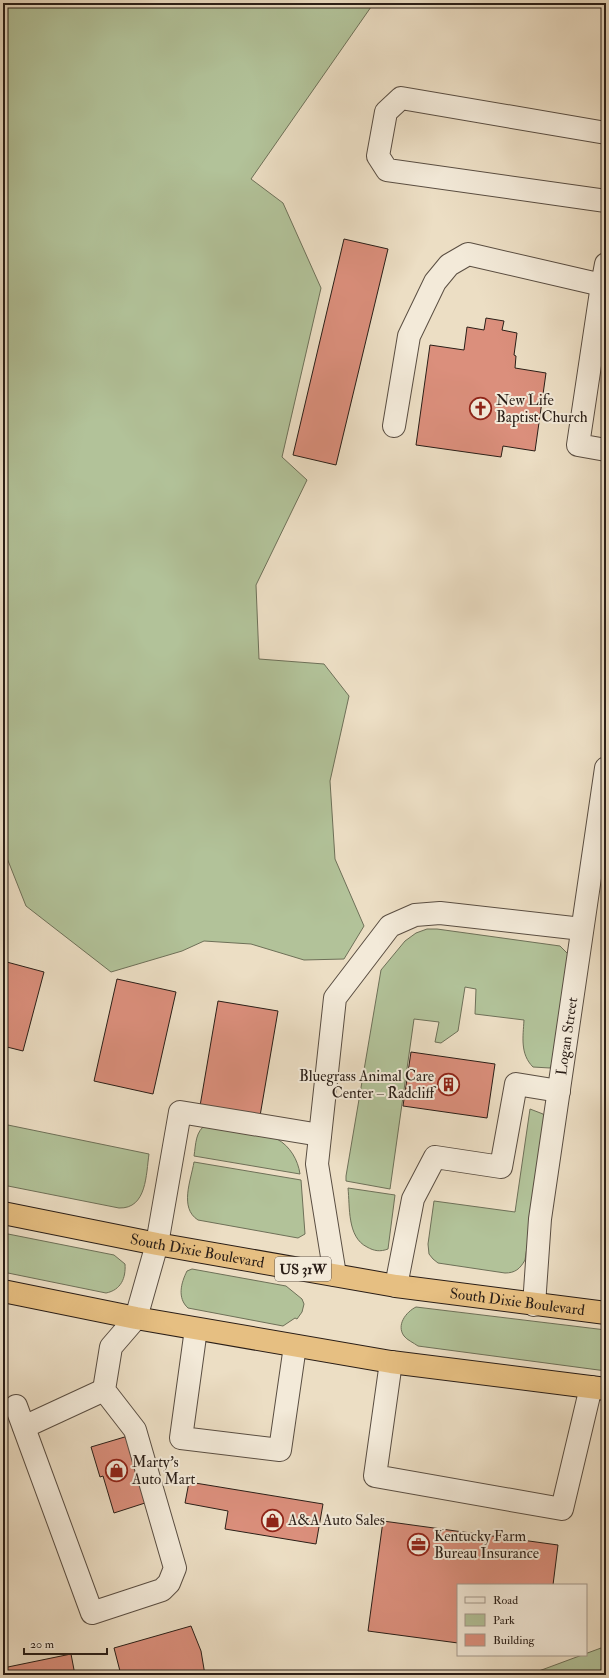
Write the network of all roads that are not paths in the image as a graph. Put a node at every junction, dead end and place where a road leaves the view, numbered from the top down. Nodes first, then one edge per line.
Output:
1 (606, 133) edge
2 (606, 200) edge
3 (606, 264) edge
4 (604, 285) edge
5 (394, 426) dead end
6 (606, 450) edge
7 (606, 768) edge
8 (582, 929) junction
9 (559, 1091) junction
10 (320, 1136) junction
11 (3, 1213) edge
12 (157, 1244) junction
13 (335, 1275) junction
14 (396, 1286) junction
15 (3, 1291) edge
16 (534, 1305) junction
17 (606, 1313) edge
18 (136, 1318) junction
19 (196, 1329) junction
20 (295, 1346) junction
21 (391, 1362) junction
22 (598, 1388) edge
23 (104, 1390) junction
24 (16, 1406) dead end
25 (24, 1427) junction

1 - 2 street
3 - 4 street
4 - 5 street
4 - 6 street
7 - 8 street, Logan Street
8 - 9 street, Logan Street
8 - 10 street
9 - 14 street
9 - 16 street, Logan Street
10 - 12 street
10 - 13 street
11 - 12 highway, South Dixie Boulevard / US 31W
12 - 13 highway, South Dixie Boulevard / US 31W
12 - 18 street
13 - 14 highway, South Dixie Boulevard / US 31W
14 - 16 highway, South Dixie Boulevard / US 31W
15 - 18 highway
16 - 17 highway, South Dixie Boulevard / US 31W
18 - 19 highway
18 - 23 street
19 - 20 highway
19 - 20 street
20 - 21 highway
21 - 22 highway
21 - 22 street
23 - 25 street
23 - 25 street
24 - 25 street

